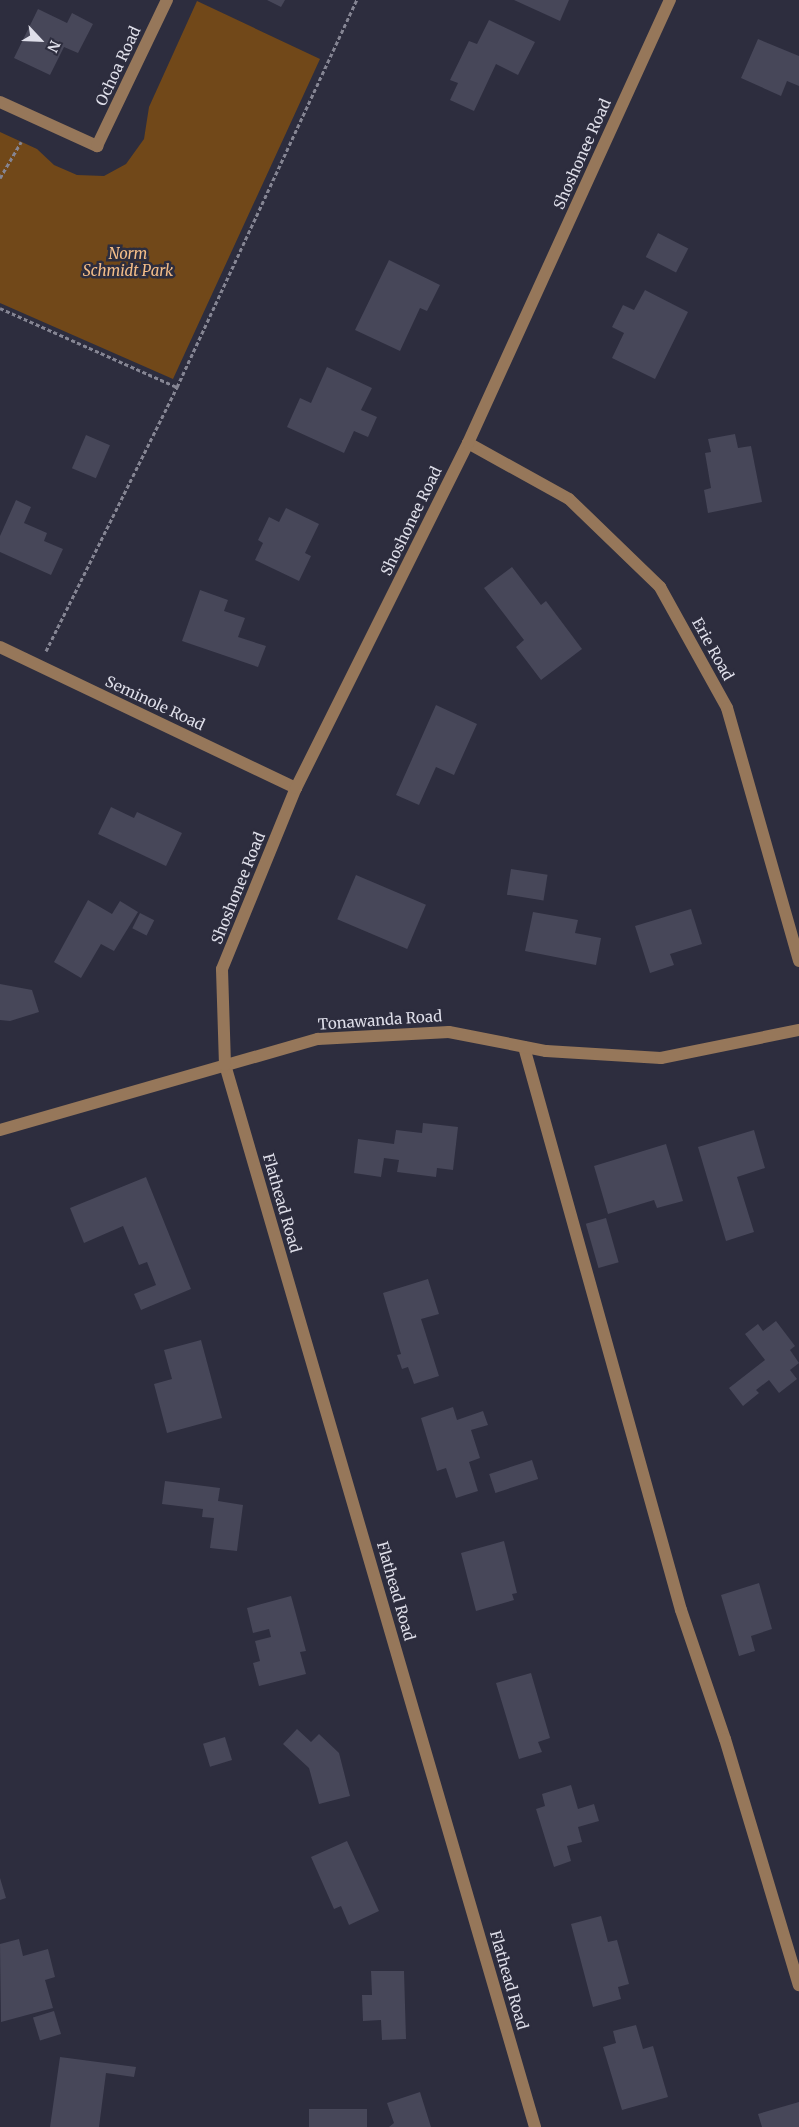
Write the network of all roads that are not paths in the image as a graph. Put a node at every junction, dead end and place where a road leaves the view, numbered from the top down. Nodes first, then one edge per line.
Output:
1 (167, 0) edge
2 (670, 0) edge
3 (0, 102) edge
4 (468, 443) junction
5 (0, 647) edge
6 (296, 788) junction
7 (799, 961) edge
8 (799, 1030) edge
9 (524, 1046) junction
10 (225, 1065) junction
11 (0, 1130) edge
12 (799, 1985) edge
13 (535, 2127) edge

1 - 3 street, Ochoa Road
2 - 4 street, Shoshonee Road
4 - 6 street, Shoshonee Road
4 - 7 street, Erie Road
5 - 6 street, Seminole Road
6 - 10 street, Shoshonee Road
8 - 9 street, Tonawanda Road
9 - 10 street, Tonawanda Road
9 - 12 street
10 - 11 street, Tonawanda Road
10 - 13 street, Flathead Road

